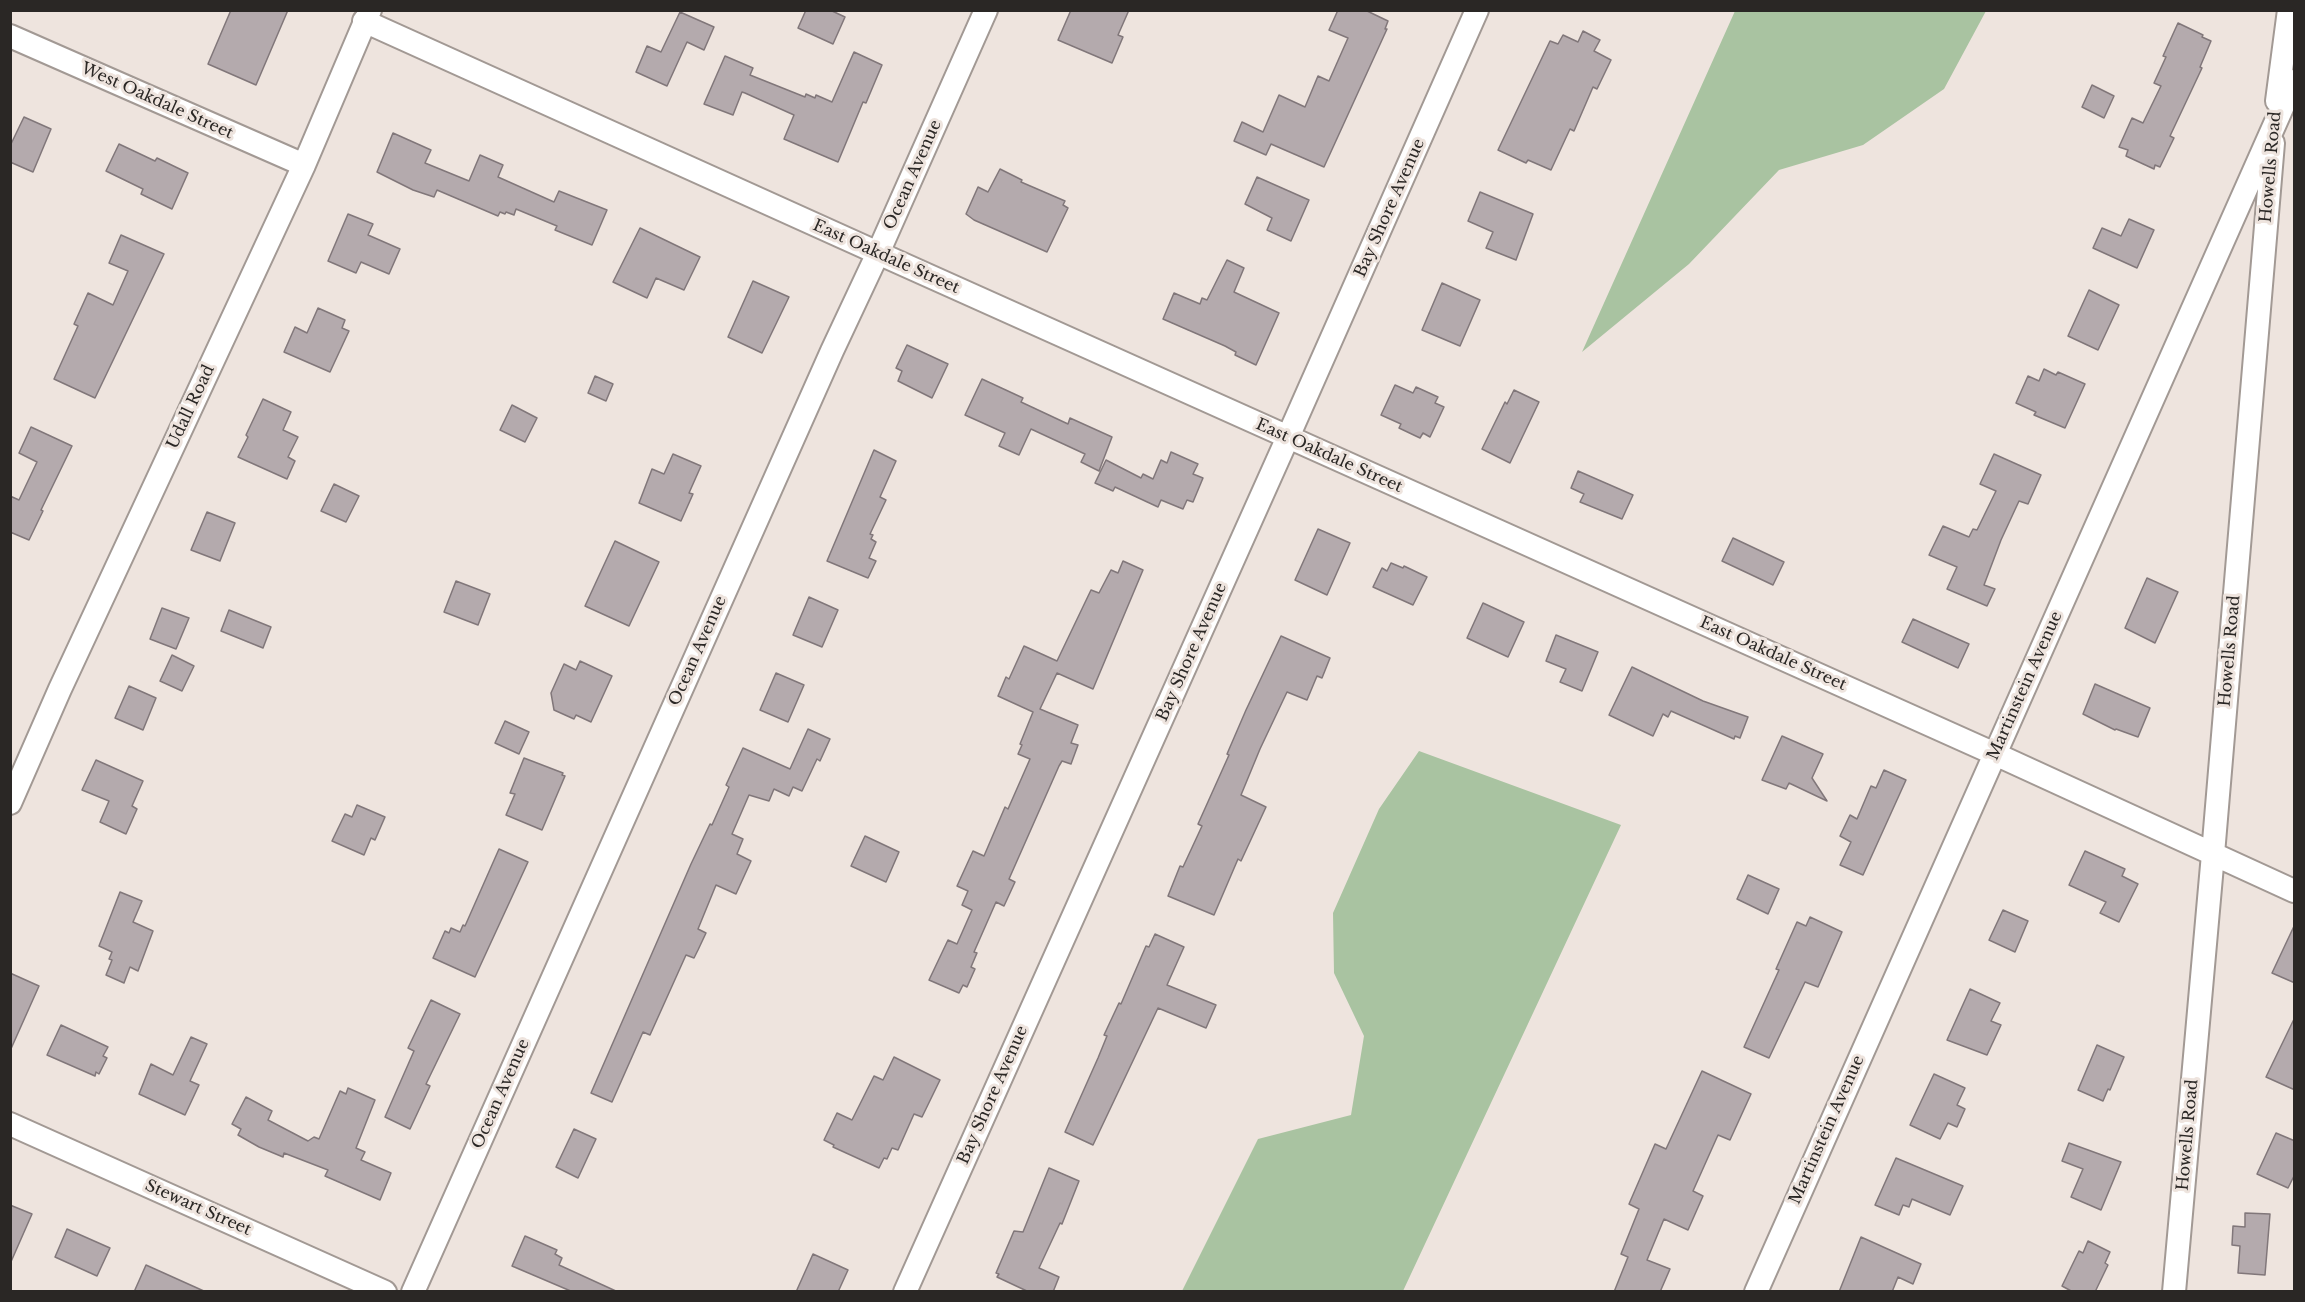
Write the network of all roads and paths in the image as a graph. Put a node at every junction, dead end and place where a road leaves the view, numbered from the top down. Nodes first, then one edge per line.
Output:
1 (986, 10) edge
2 (1477, 10) edge
3 (2289, 10) edge
4 (367, 16) edge
5 (10, 36) edge
6 (2295, 81) edge
7 (2274, 126) junction
8 (304, 165) junction
9 (878, 254) junction
10 (1288, 437) junction
11 (1995, 754) junction
12 (10, 803) edge
13 (2213, 854) junction
14 (2295, 891) edge
15 (10, 1124) edge
16 (385, 1292) edge
17 (413, 1292) edge
18 (905, 1292) edge
19 (1756, 1292) edge
20 (2174, 1292) edge

1 - 9 street, Ocean Avenue
2 - 10 street, Bay Shore Avenue
3 - 7 street, Howells Road
4 - 8 street, Udall Road
4 - 9 street, East Oakdale Street
5 - 8 street, West Oakdale Street
6 - 7 street, Martinstein Avenue
7 - 11 street, Martinstein Avenue
7 - 13 street, Howells Road
8 - 12 street, Udall Road
9 - 10 street, East Oakdale Street
9 - 17 street, Ocean Avenue
10 - 11 street, East Oakdale Street
10 - 18 street, Bay Shore Avenue
11 - 13 street, East Oakdale Street
11 - 19 street, Martinstein Avenue
13 - 14 street, East Oakdale Street
13 - 20 street, Howells Road
15 - 16 street, Stewart Street

